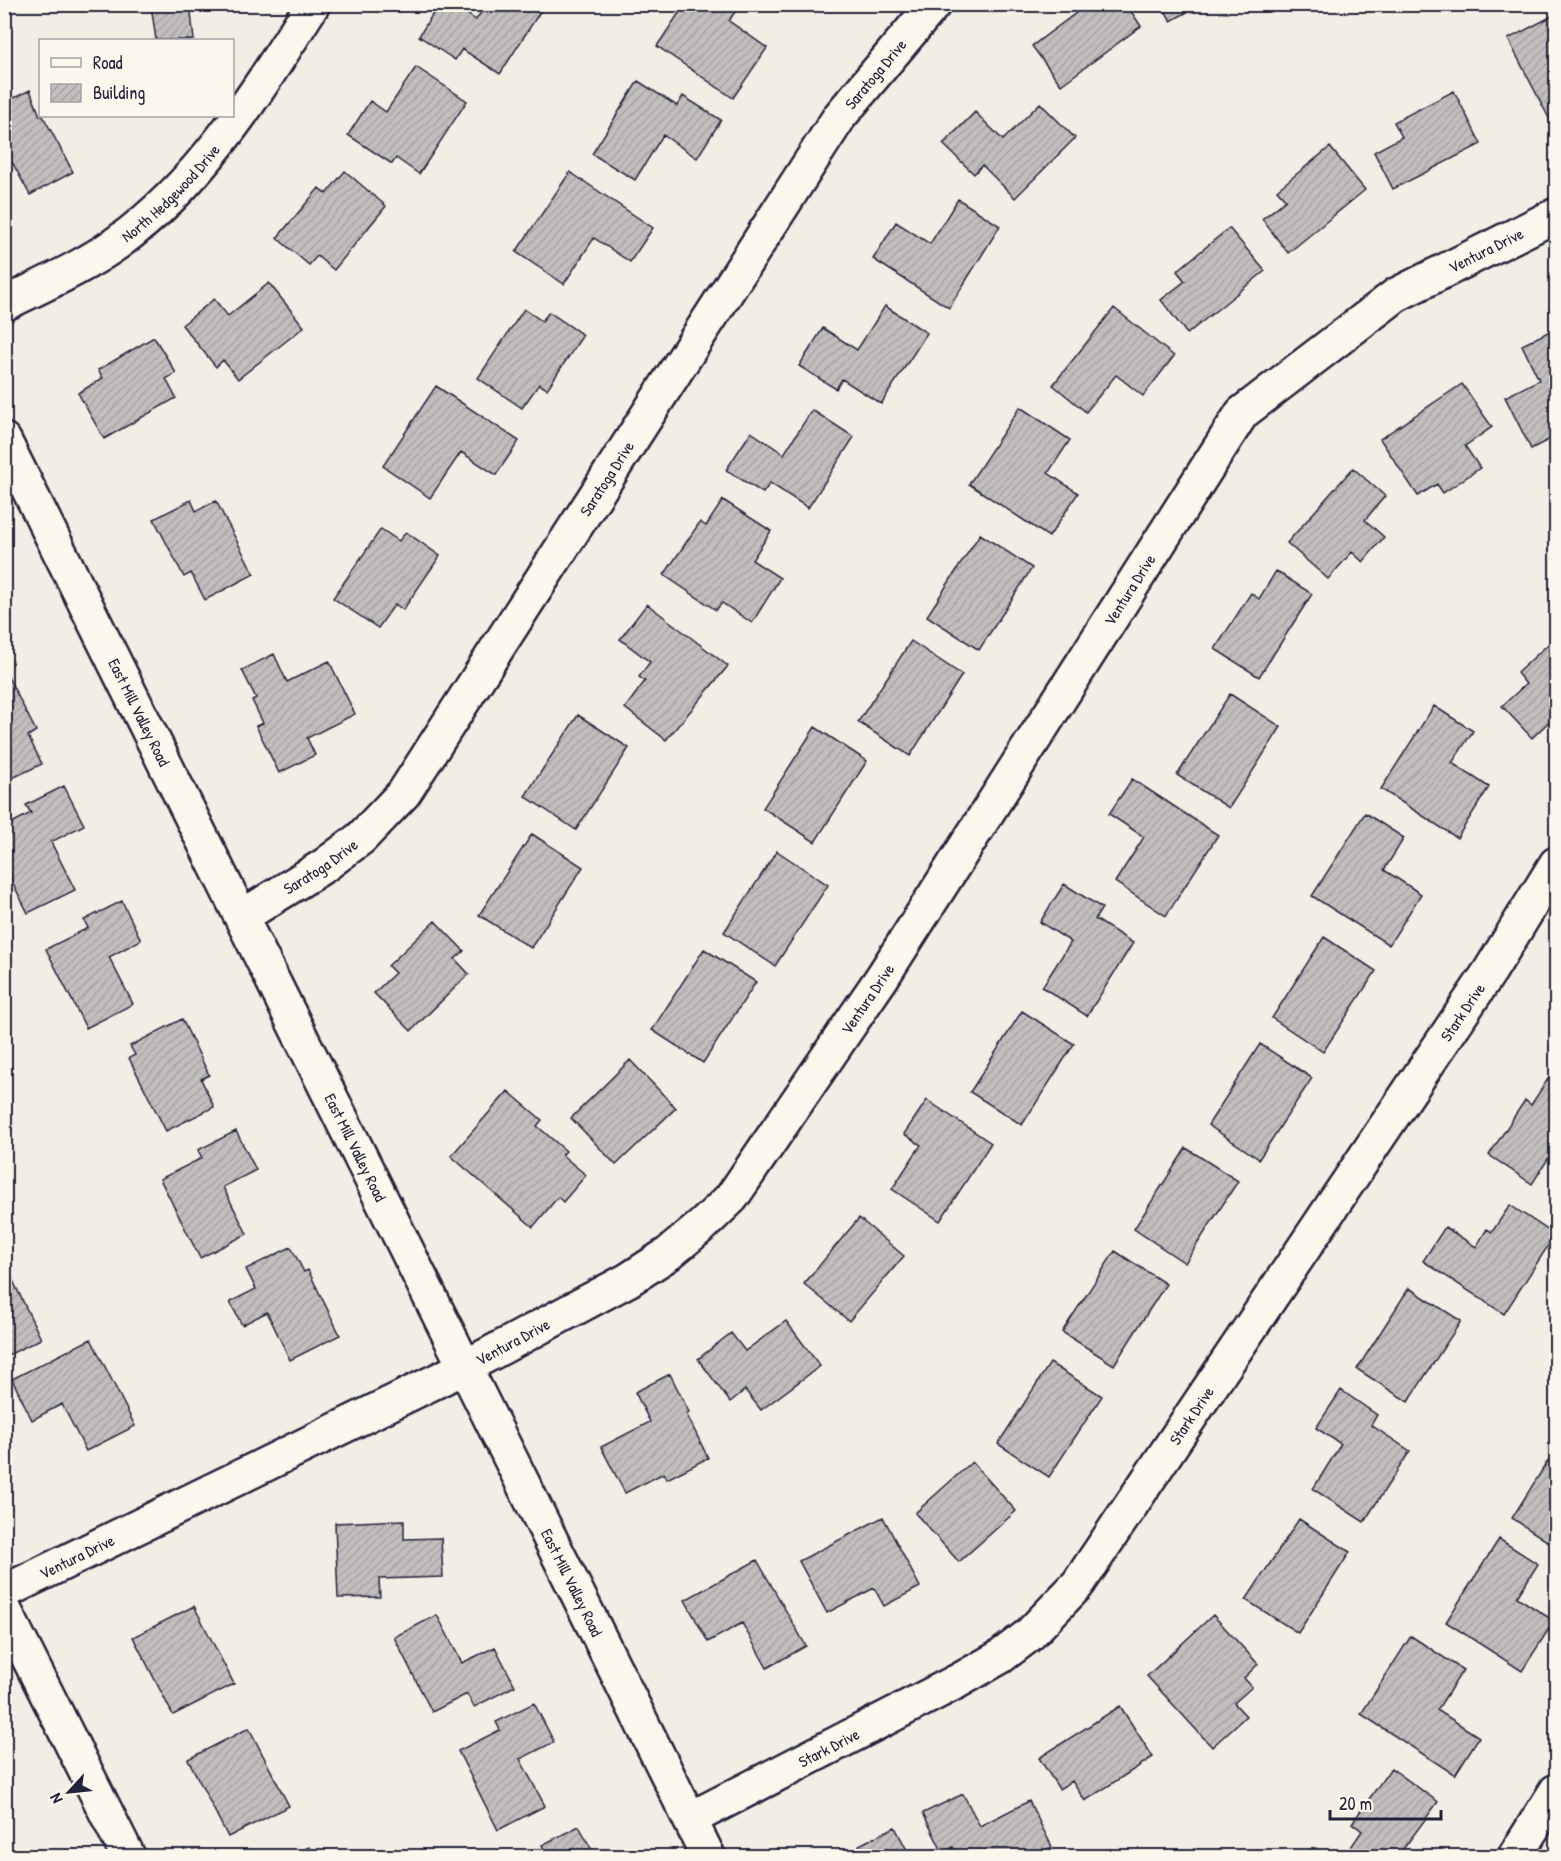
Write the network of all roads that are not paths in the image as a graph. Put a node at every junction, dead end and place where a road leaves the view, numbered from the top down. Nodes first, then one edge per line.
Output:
1 (313, 4) edge
2 (934, 4) edge
3 (1557, 214) edge
4 (4, 304) edge
5 (4, 440) edge
6 (1557, 864) edge
7 (243, 916) junction
8 (465, 1367) junction
9 (4, 1592) edge
10 (4, 1609) edge
11 (1557, 1791) edge
12 (690, 1819) junction
13 (128, 1857) edge
14 (708, 1857) edge
15 (1515, 1857) edge

1 - 4 street, North Hedgewood Drive
2 - 7 street, Saratoga Drive
3 - 8 street, Ventura Drive
5 - 7 street, East Mill Valley Road
6 - 12 street, Stark Drive
7 - 8 street, East Mill Valley Road
8 - 9 street, Ventura Drive
8 - 12 street, East Mill Valley Road
10 - 13 street
11 - 15 street
12 - 14 street, East Mill Valley Road

